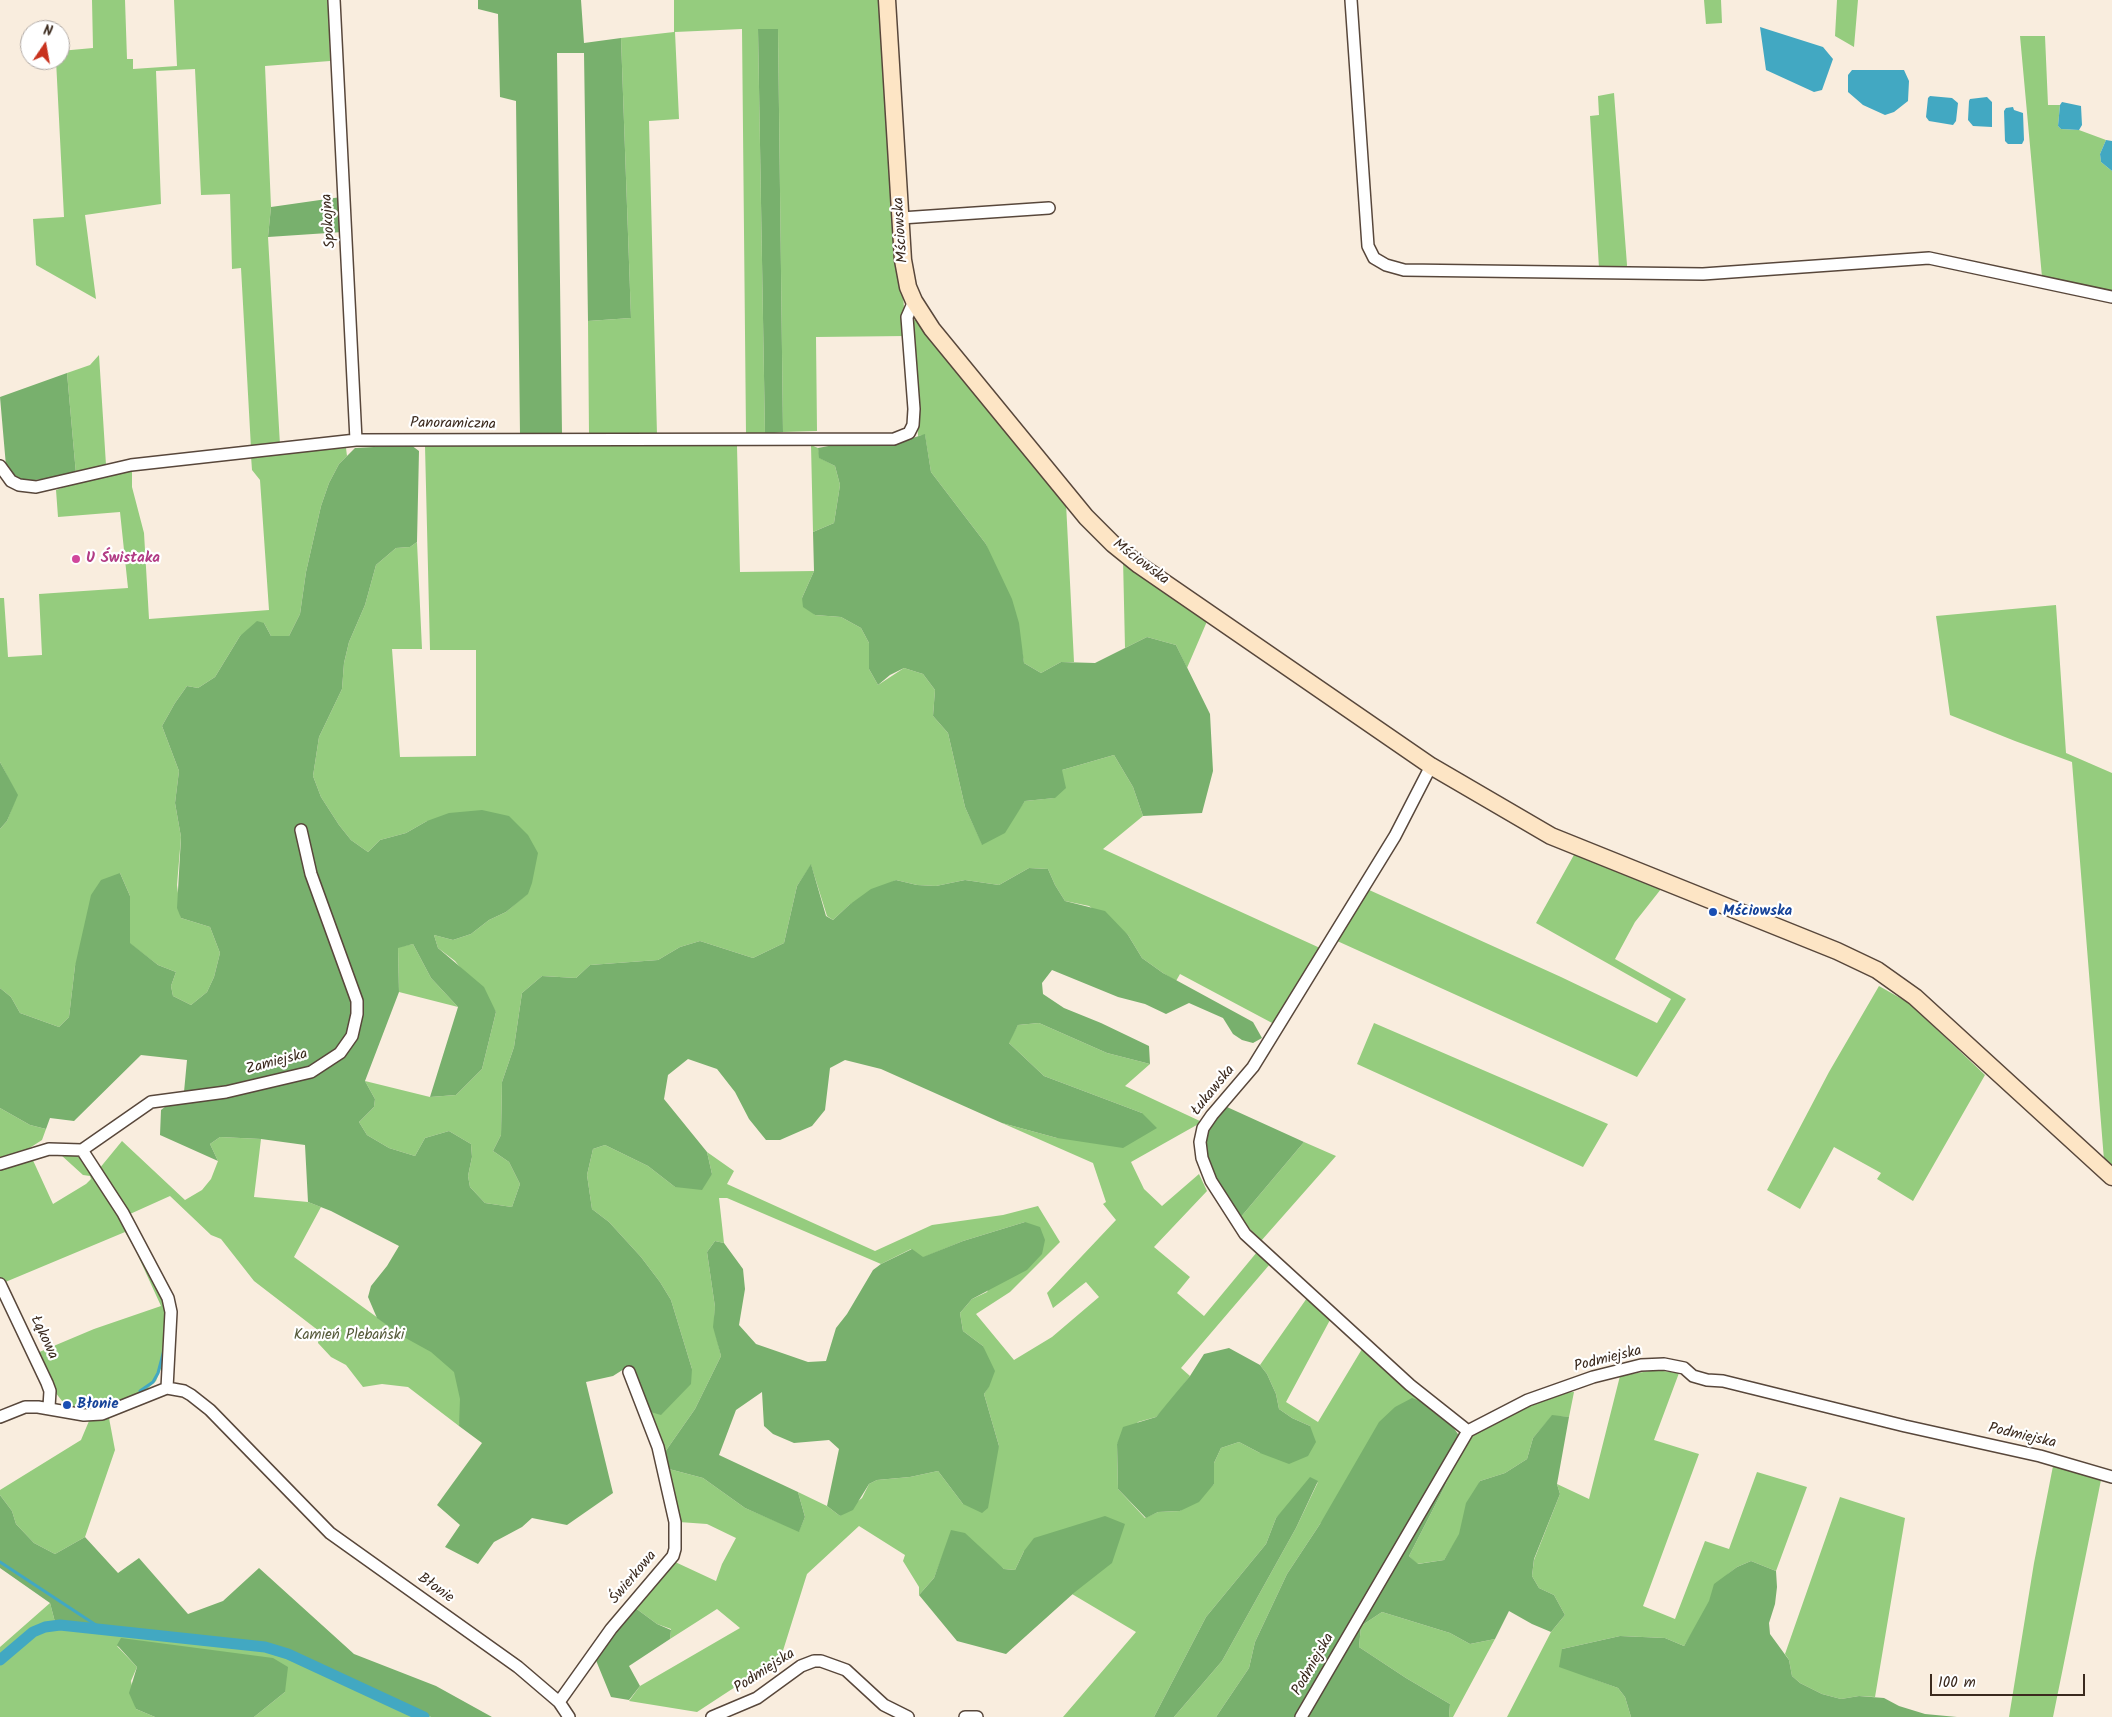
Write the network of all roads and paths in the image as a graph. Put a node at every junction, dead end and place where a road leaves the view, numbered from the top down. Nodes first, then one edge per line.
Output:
1 (334, 0) edge
2 (887, 0) edge
3 (1351, 0) edge
4 (1049, 208) dead end
5 (901, 218) junction
6 (2112, 297) edge
7 (914, 301) junction
8 (356, 440) junction
9 (0, 466) edge
10 (1431, 766) junction
11 (301, 830) dead end
12 (82, 1150) junction
13 (0, 1164) edge
14 (2112, 1177) edge
15 (0, 1284) edge
16 (629, 1372) dead end
17 (167, 1388) junction
18 (49, 1407) junction
19 (0, 1417) edge
20 (1468, 1431) junction
21 (2112, 1477) edge
22 (560, 1702) junction
23 (569, 1717) edge
24 (712, 1717) edge
25 (908, 1717) edge
26 (965, 1717) edge
27 (977, 1717) edge
28 (1301, 1717) edge

1 - 8 street, Spokojna
2 - 5 street, Mściowska
3 - 6 street
4 - 5 street
5 - 7 street, Mściowska
7 - 8 street, Panoramiczna
7 - 10 street, Mściowska
8 - 9 street, Panoramiczna
10 - 14 street, Mściowska
10 - 20 street, Łukawska
11 - 12 street, Zamiejska
12 - 13 street
12 - 17 street
15 - 18 street, Łąkowa
16 - 22 street, Świerkowa
17 - 18 street
17 - 22 street, Błonie
18 - 19 street
20 - 21 street, Podmiejska
20 - 28 street, Podmiejska
22 - 23 street, Błonie
24 - 25 street, Podmiejska
26 - 27 street

